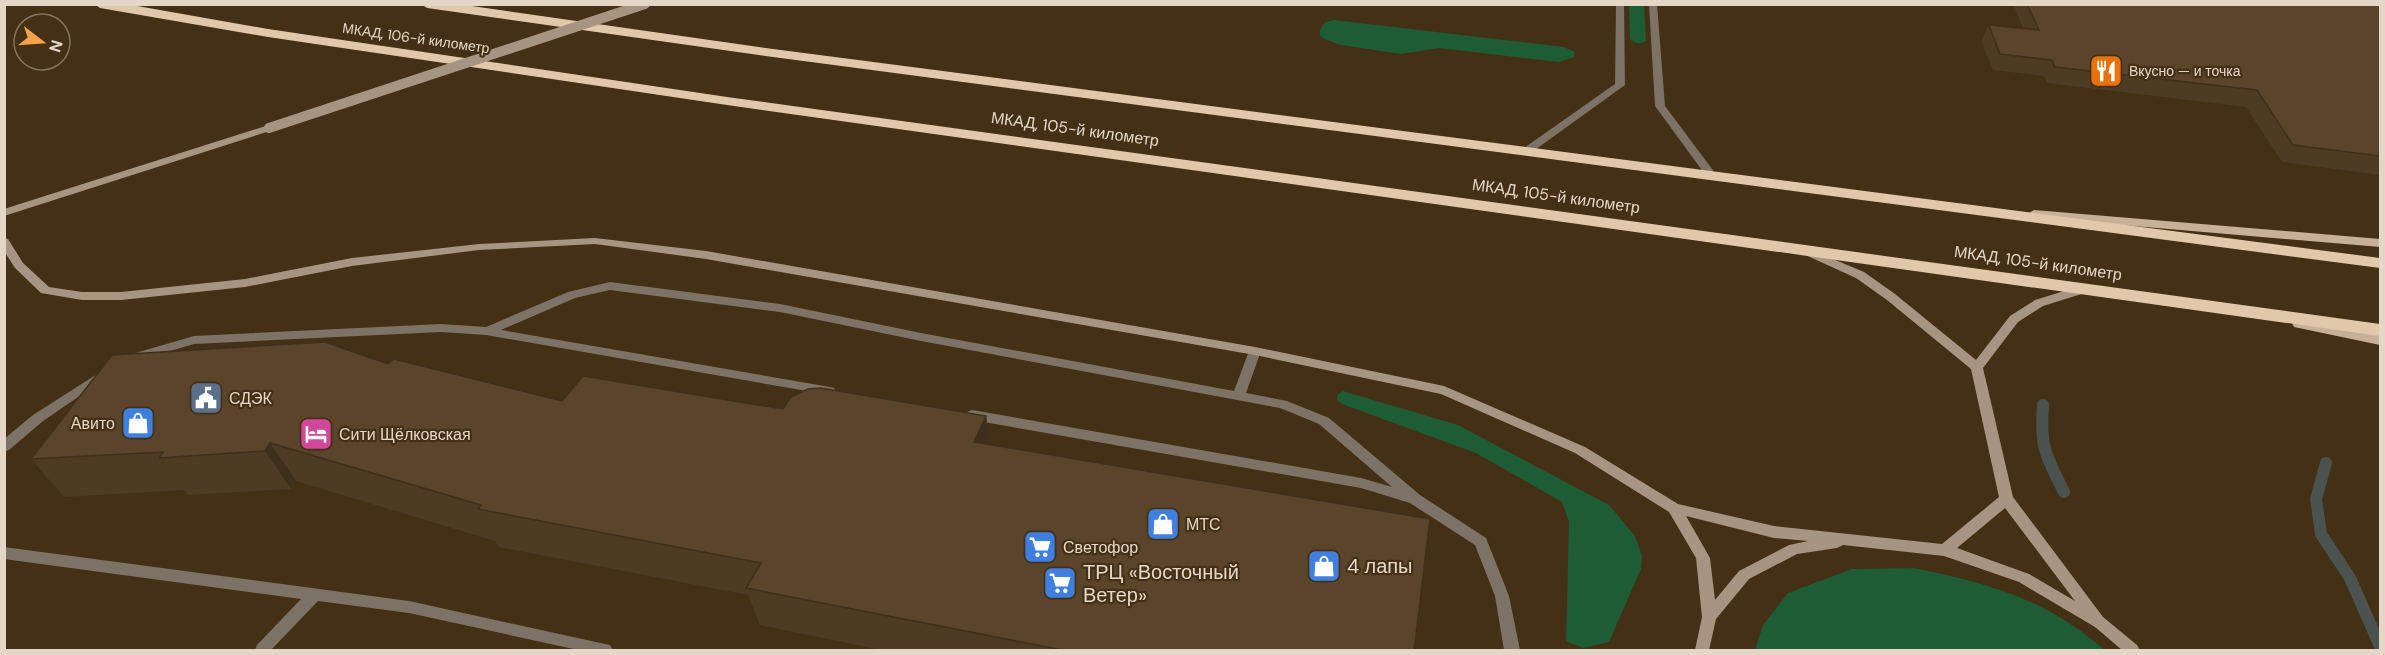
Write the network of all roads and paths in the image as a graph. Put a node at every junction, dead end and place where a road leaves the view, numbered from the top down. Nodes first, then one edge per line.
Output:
1 (100, 4) edge
2 (427, 4) edge
3 (645, 4) edge
4 (1620, 4) edge
5 (1653, 4) edge
6 (727, 101) joint
7 (1528, 150) junction
8 (1710, 174) junction
9 (1950, 207) junction
10 (4, 213) edge
11 (4, 241) edge
12 (2380, 243) edge
13 (1802, 250) junction
14 (2380, 263) edge
15 (2084, 289) junction
16 (2232, 309) junction
17 (2380, 330) edge
18 (486, 331) junction
19 (2380, 340) edge
20 (1255, 351) junction
21 (1977, 367) junction
22 (847, 394) edge
23 (1238, 397) junction
24 (963, 414) edge
25 (4, 447) edge
26 (1415, 499) junction
27 (2006, 499) junction
28 (1674, 508) junction
29 (1857, 539) junction
30 (1945, 550) junction
31 (4, 553) edge
32 (315, 594) junction
33 (1709, 617) junction
34 (2100, 623) junction
35 (262, 651) edge
36 (605, 651) edge
37 (1512, 651) edge
38 (1702, 651) edge
39 (2132, 651) edge

1 - 6 highway, МКАД, 106-й километр
2 - 7 highway
3 - 10 street, bridge
4 - 7 lane
5 - 8 lane
6 - 13 highway, МКАД, 105-й километр
7 - 8 highway
8 - 9 highway
9 - 12 main road
9 - 14 highway
11 - 20 street
13 - 15 highway, МКАД, 105-й километр
13 - 21 street
15 - 16 highway, МКАД, 105-й километр
15 - 21 street
16 - 17 highway, МКАД, 105-й километр
16 - 19 main road
18 - 22 lane
18 - 23 lane
18 - 25 lane
20 - 23 lane
20 - 28 street
21 - 27 street
23 - 26 lane
24 - 26 lane
26 - 37 lane
27 - 30 street
27 - 34 street
28 - 29 street
28 - 33 street
29 - 30 street
29 - 33 street
30 - 34 street
31 - 32 lane
32 - 35 lane
32 - 36 lane
33 - 38 street
34 - 39 street

